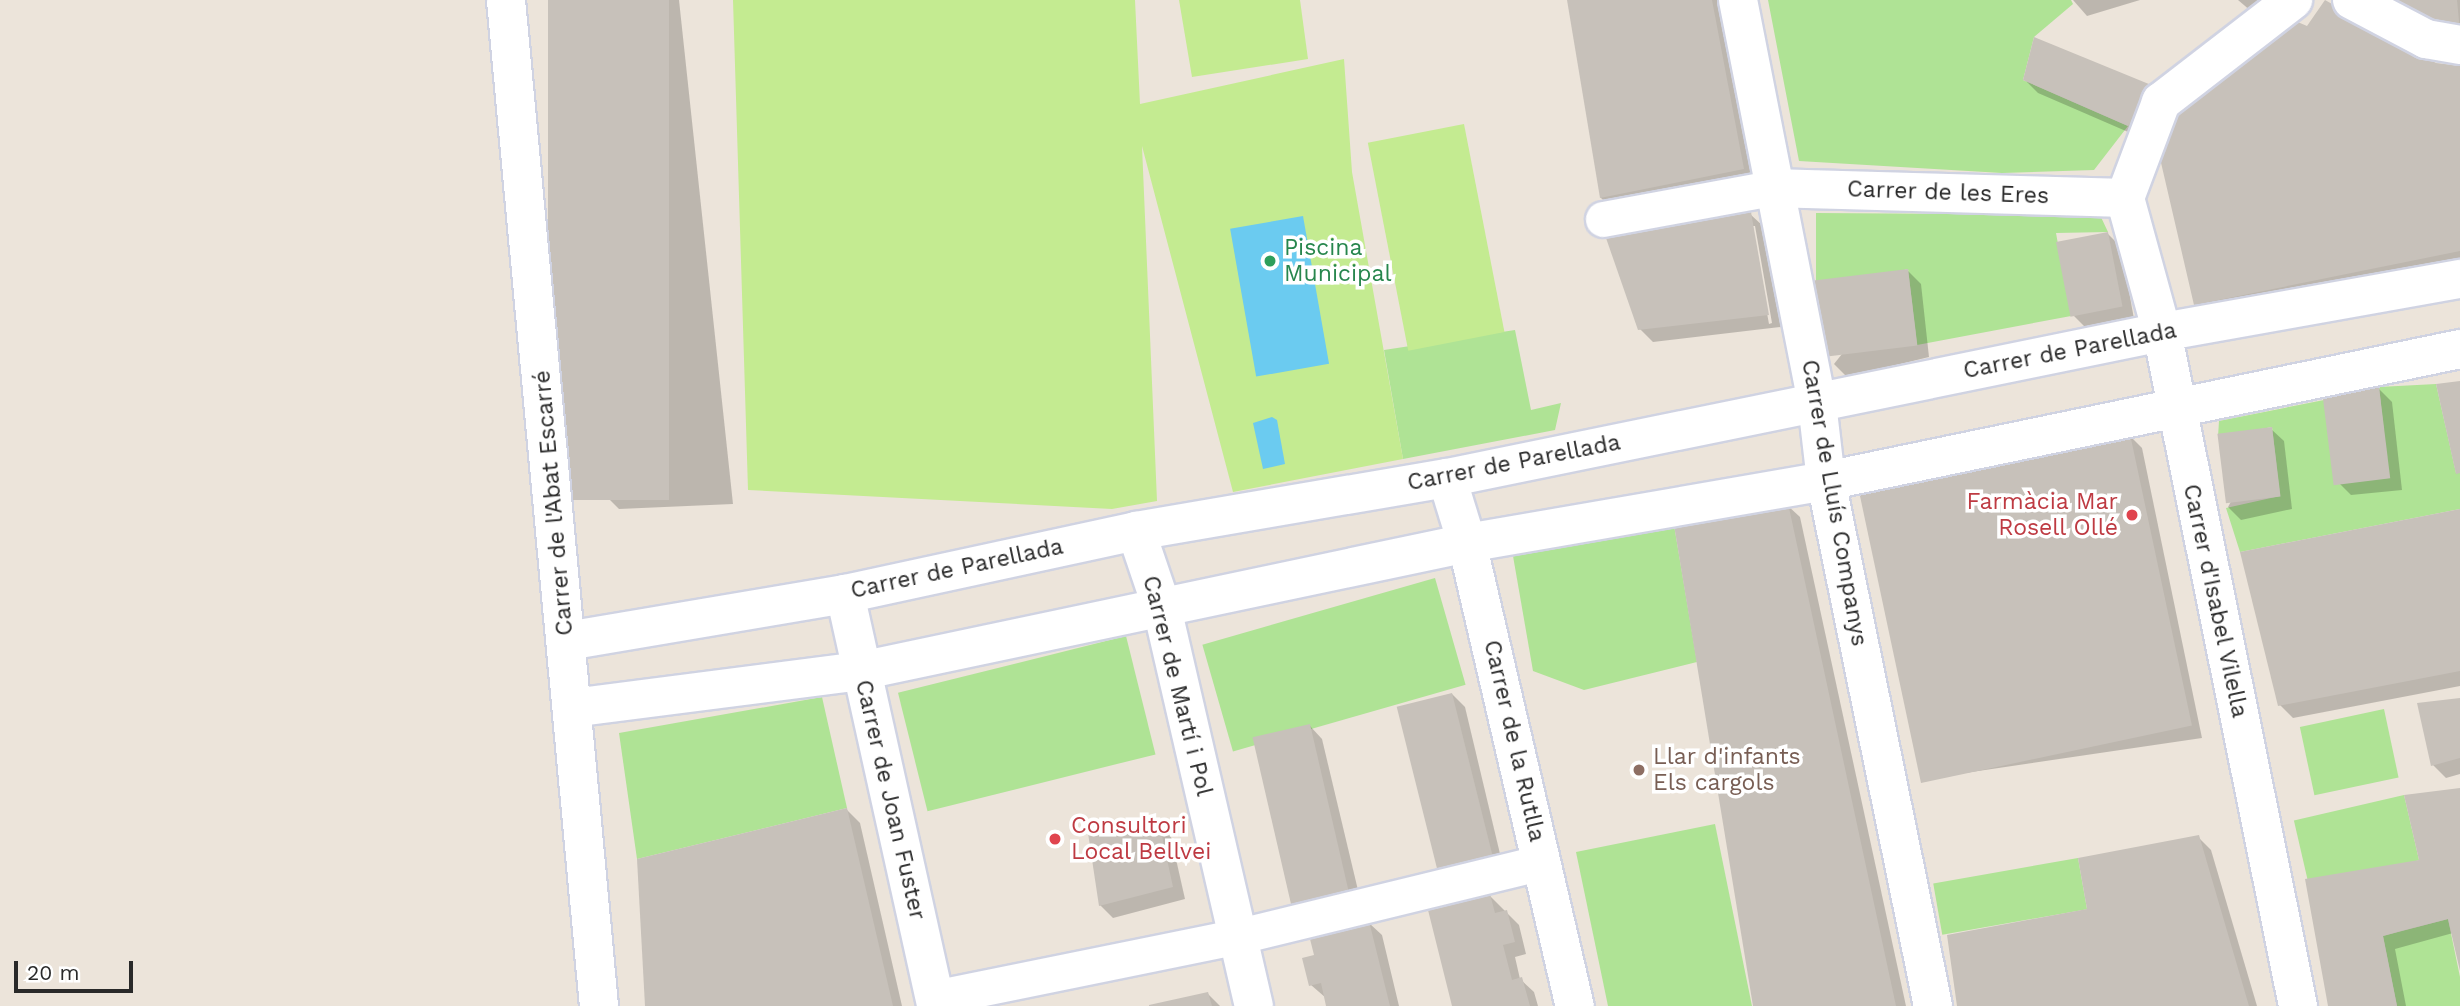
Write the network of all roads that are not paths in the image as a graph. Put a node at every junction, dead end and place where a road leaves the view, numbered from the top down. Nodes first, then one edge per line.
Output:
1 (506, 0) edge
2 (1738, 0) edge
3 (2293, 0) edge
4 (2352, 0) edge
5 (2460, 45) edge
6 (1772, 188) junction
7 (2125, 198) junction
8 (1603, 219) dead end
9 (2460, 279) edge
10 (2162, 332) junction
11 (2460, 349) edge
12 (1817, 403) junction
13 (2175, 409) junction
14 (1447, 478) junction
15 (1826, 481) junction
16 (1136, 531) junction
17 (1468, 543) junction
18 (845, 594) junction
19 (1162, 608) junction
20 (567, 642) junction
21 (860, 671) junction
22 (572, 708) junction
23 (1542, 862) junction
24 (1235, 937) junction
25 (935, 1002) edge
26 (599, 1006) edge
27 (1254, 1006) edge
28 (1576, 1006) edge
29 (1933, 1006) edge
30 (2298, 1006) edge

1 - 20 street, Carrer de l'Abat Escarré
2 - 6 street, Carrer de Lluís Companys
3 - 7 street
4 - 5 street
6 - 7 street, Carrer de les Eres
6 - 8 street
6 - 12 street, Carrer de Lluís Companys
7 - 10 street, Carrer d'Isabel Vilella
9 - 10 street, Carrer de Parellada
10 - 12 street, Carrer de Parellada
10 - 13 street, Carrer d'Isabel Vilella
11 - 13 street
12 - 14 street, Carrer de Parellada
12 - 15 street, Carrer de Lluís Companys
13 - 15 street
13 - 30 street, Carrer d'Isabel Vilella
14 - 16 street, Carrer de Parellada
14 - 17 street, Carrer de la Rutlla
15 - 17 street
15 - 29 street, Carrer de Lluís Companys
16 - 18 street, Carrer de Parellada
16 - 19 street, Carrer de Martí i Pol
17 - 19 street
17 - 23 street, Carrer de la Rutlla
18 - 20 street, Carrer de Parellada
18 - 21 street, Carrer de Joan Fuster
19 - 21 street
19 - 24 street, Carrer de Martí i Pol
20 - 22 street, Carrer de l'Abat Escarré
21 - 22 street
21 - 25 street, Carrer de Joan Fuster
22 - 26 street, Carrer de l'Abat Escarré
23 - 24 street
23 - 28 street, Carrer de la Rutlla
24 - 25 street
24 - 27 street, Carrer de Martí i Pol

